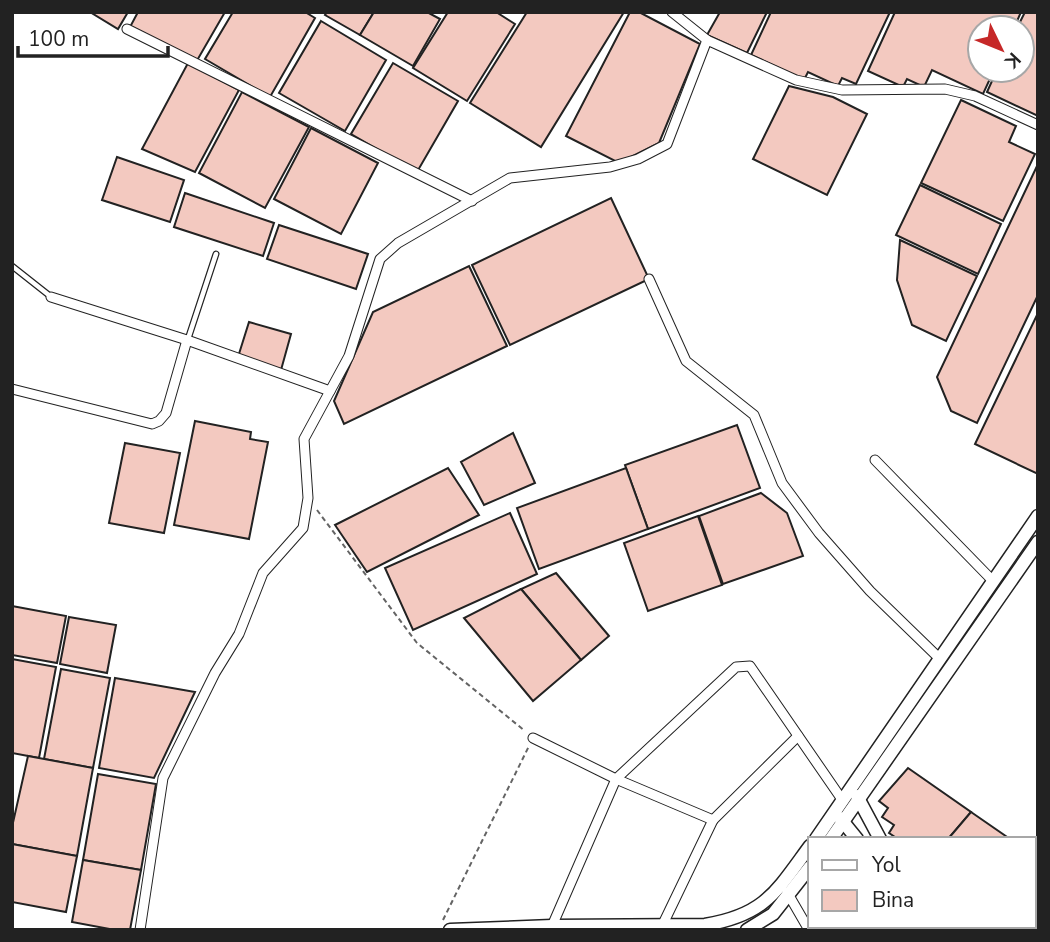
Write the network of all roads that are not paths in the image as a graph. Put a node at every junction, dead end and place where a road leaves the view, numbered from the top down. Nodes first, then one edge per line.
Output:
1 (672, 12) edge
2 (127, 29) dead end
3 (707, 40) junction
4 (1038, 125) edge
5 (471, 201) junction
6 (216, 254) dead end
7 (12, 267) edge
8 (649, 279) dead end
9 (51, 297) joint
10 (187, 340) junction
11 (12, 389) edge
12 (330, 391) junction
13 (875, 460) dead end
14 (1037, 518) edge
15 (1038, 542) edge
16 (993, 580) junction
17 (939, 658) junction
18 (798, 736) junction
19 (533, 738) road end
20 (616, 779) junction
21 (851, 797) junction
22 (839, 818) junction
23 (713, 820) junction
24 (818, 837) edge
25 (832, 837) edge
26 (855, 837) edge
27 (879, 837) edge
28 (808, 850) edge
29 (808, 869) edge
30 (785, 890) junction
31 (552, 926) junction
32 (662, 926) junction
33 (512, 929) edge
34 (140, 930) edge
35 (450, 930) edge
36 (747, 930) edge
37 (809, 930) edge

1 - 3 street
2 - 5 street
3 - 4 street
3 - 5 street
5 - 12 street
6 - 10 lane
7 - 9 lane
8 - 17 street
9 - 10 street
10 - 11 street
10 - 12 street
12 - 34 street
13 - 16 street
14 - 16 street
15 - 21 street
16 - 17 street
17 - 21 street
18 - 20 street
18 - 21 street
18 - 23 street
19 - 20 street
20 - 23 street
20 - 31 street
21 - 22 street
21 - 27 street
22 - 24 street
22 - 25 street
22 - 26 street
23 - 32 street
28 - 30 street
29 - 30 street
30 - 32 street
30 - 36 street
30 - 37 street
31 - 32 street
31 - 33 street
33 - 35 street

